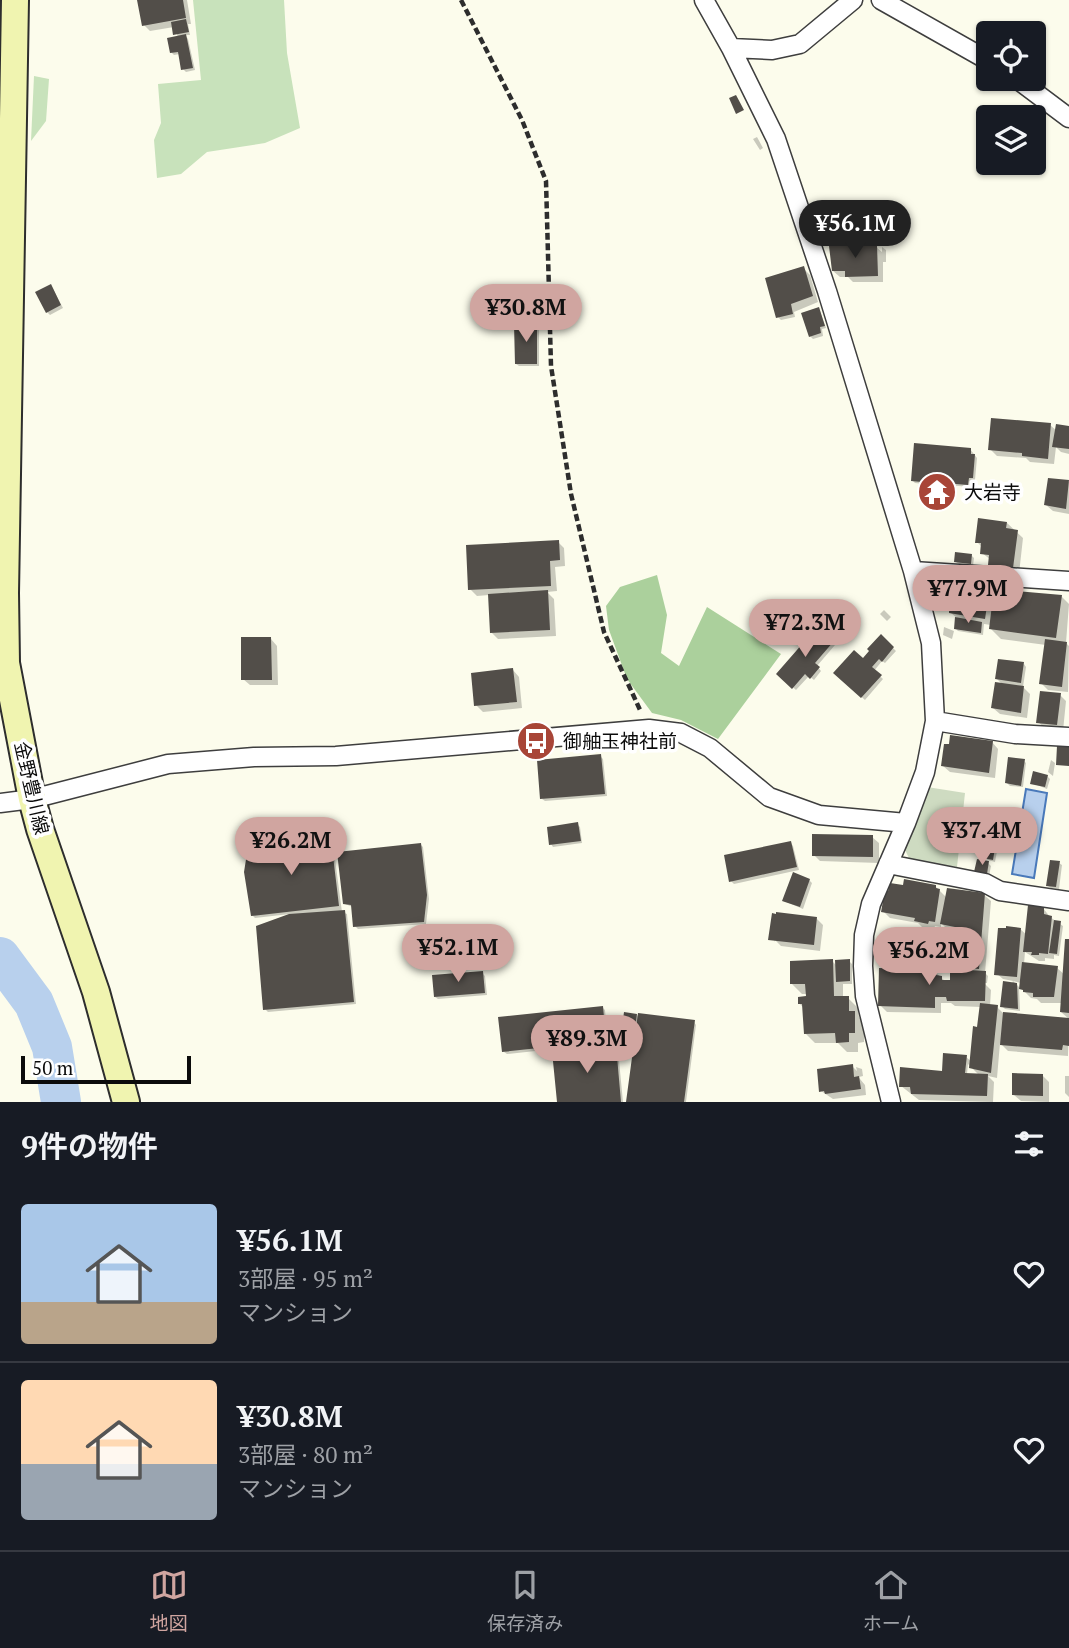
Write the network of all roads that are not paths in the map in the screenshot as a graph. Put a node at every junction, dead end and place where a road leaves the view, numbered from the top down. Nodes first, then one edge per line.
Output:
1 (15, 0) edge
2 (704, 0) edge
3 (852, 0) edge
4 (881, 0) edge
5 (731, 48) junction
6 (976, 54) edge
7 (1033, 91) edge
8 (1069, 118) edge
9 (5, 304) edge
10 (913, 571) junction
11 (1069, 581) edge
12 (935, 721) junction
13 (1069, 737) edge
14 (33, 799) junction
15 (0, 803) edge
16 (906, 823) junction
17 (888, 864) junction
18 (1069, 901) edge
19 (125, 1102) edge
20 (891, 1102) edge

1 - 9 main road, 金野豊川線
2 - 5 street
3 - 5 street
4 - 6 street
5 - 10 street
7 - 8 street
9 - 14 main road, 金野豊川線
10 - 11 street
10 - 12 street
12 - 13 street
12 - 16 street
14 - 15 street
14 - 16 street
14 - 19 main road, 金野豊川線
16 - 17 street
17 - 18 street
17 - 20 street

